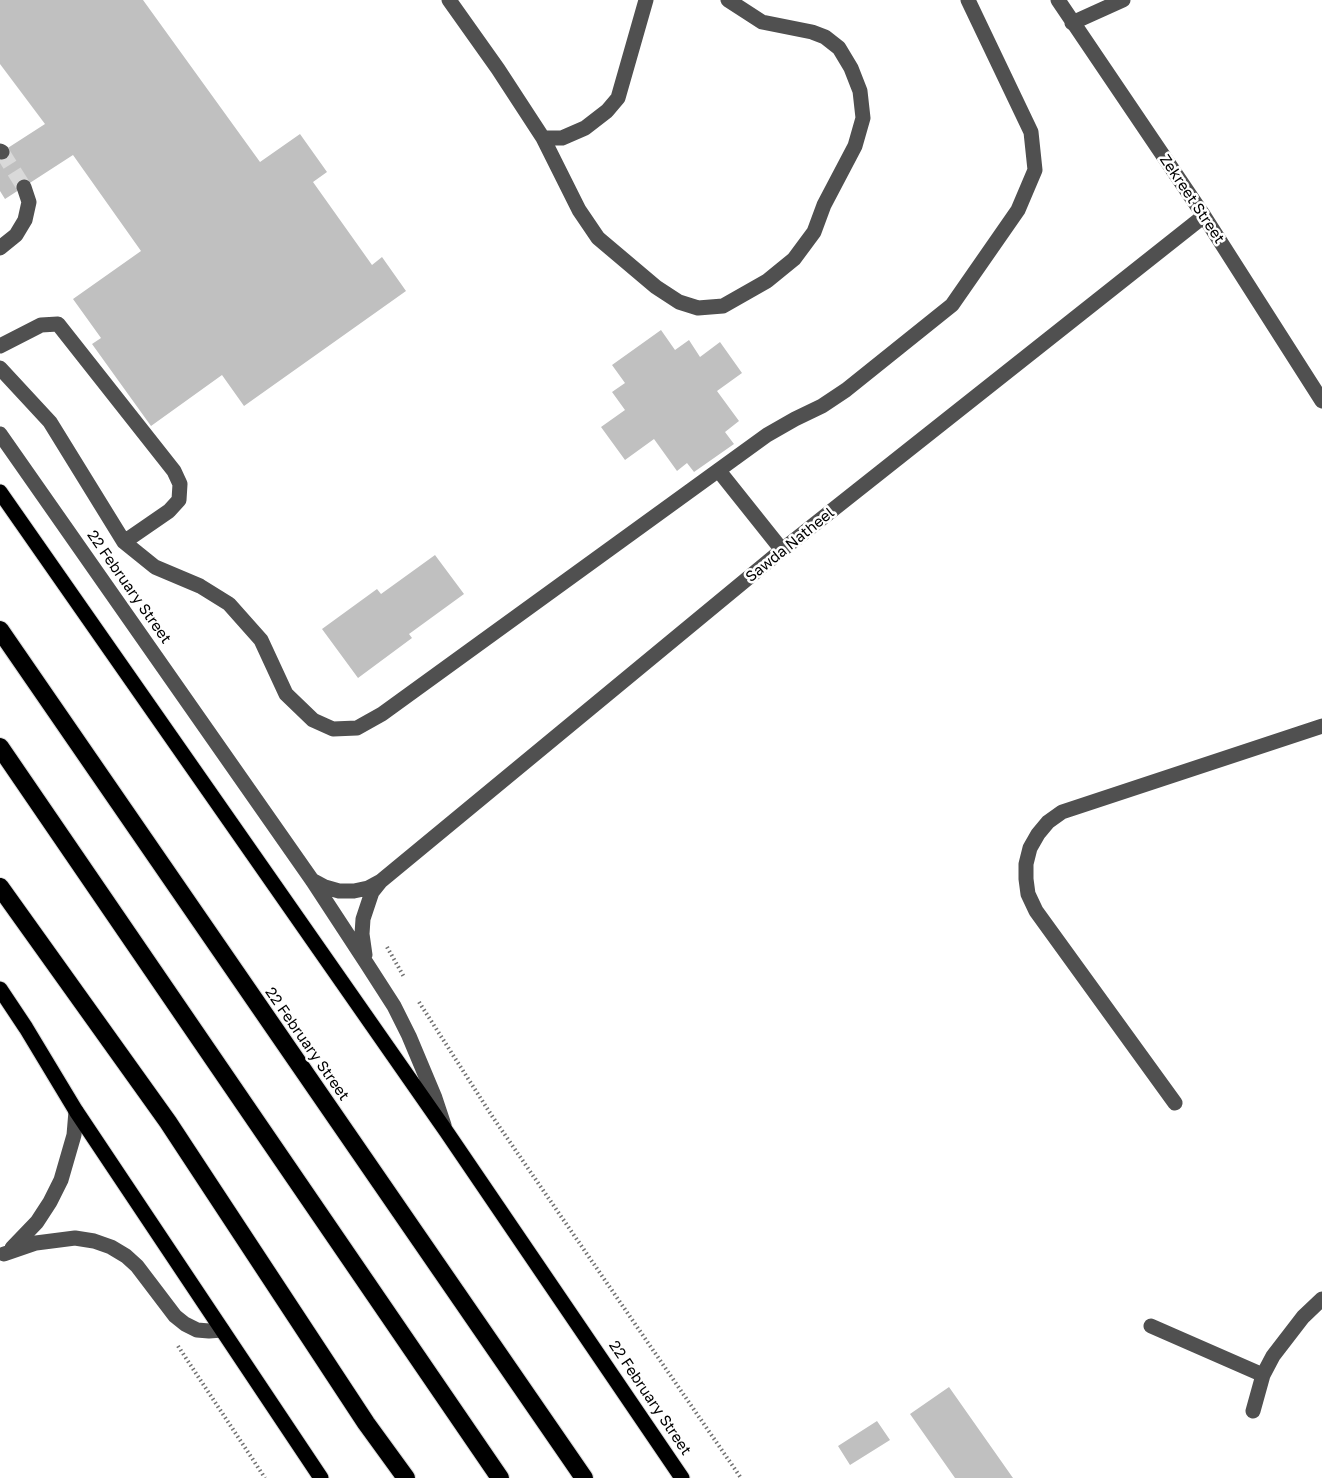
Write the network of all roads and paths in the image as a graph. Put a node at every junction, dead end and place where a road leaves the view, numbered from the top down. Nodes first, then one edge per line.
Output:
1 (449, 0) edge
2 (646, 0) edge
3 (728, 0) edge
4 (968, 0) edge
5 (1058, 0) edge
6 (1123, 0) edge
7 (1072, 23) junction
8 (543, 138) junction
9 (24, 187) tunnel mouth
10 (1204, 216) junction
11 (0, 248) edge
12 (0, 346) edge
13 (0, 368) edge
14 (1322, 401) edge
15 (0, 434) edge
16 (719, 471) junction
17 (0, 492) edge
18 (124, 542) junction
19 (782, 550) junction
20 (0, 630) edge
21 (1322, 726) edge
22 (0, 747) edge
23 (312, 880) junction
24 (381, 881) junction
25 (0, 887) edge
26 (382, 940) dead end
27 (367, 964) junction
28 (410, 986) dead end
29 (0, 989) edge
30 (415, 995) dead end
31 (1175, 1103) dead end
32 (76, 1110) junction
33 (446, 1131) junction
34 (2, 1256) edge
35 (1322, 1299) edge
36 (1151, 1326) dead end
37 (222, 1330) junction
38 (175, 1341) dead end
39 (1263, 1375) junction
40 (1253, 1411) dead end
41 (265, 1478) edge
42 (321, 1478) edge
43 (406, 1478) edge
44 (500, 1478) edge
45 (584, 1478) edge
46 (682, 1478) edge
47 (741, 1478) edge

1 - 8 street
2 - 8 street
3 - 8 street
4 - 16 street
5 - 7 street, Zekreet Street
6 - 7 street
7 - 10 street, Zekreet Street
9 - 11 street
10 - 14 street, Zekreet Street
10 - 19 street, Sawda Natheel
12 - 18 street
13 - 18 street
15 - 23 street, 22 February Street
16 - 18 street
16 - 19 street
17 - 33 main road, 22 February Street
19 - 24 street, Sawda Natheel
20 - 45 highway, 22 February Street
21 - 31 street
22 - 44 highway
23 - 24 street, Sawda Natheel
23 - 27 street, 22 February Street
24 - 27 street, Sawda Natheel
25 - 43 highway
26 - 28 path
27 - 33 street, 22 February Street
29 - 32 main road
30 - 47 path
32 - 34 street
32 - 37 main road
33 - 46 main road, 22 February Street
34 - 37 street
35 - 39 street
36 - 39 street
37 - 42 main road
38 - 41 path
39 - 40 street

